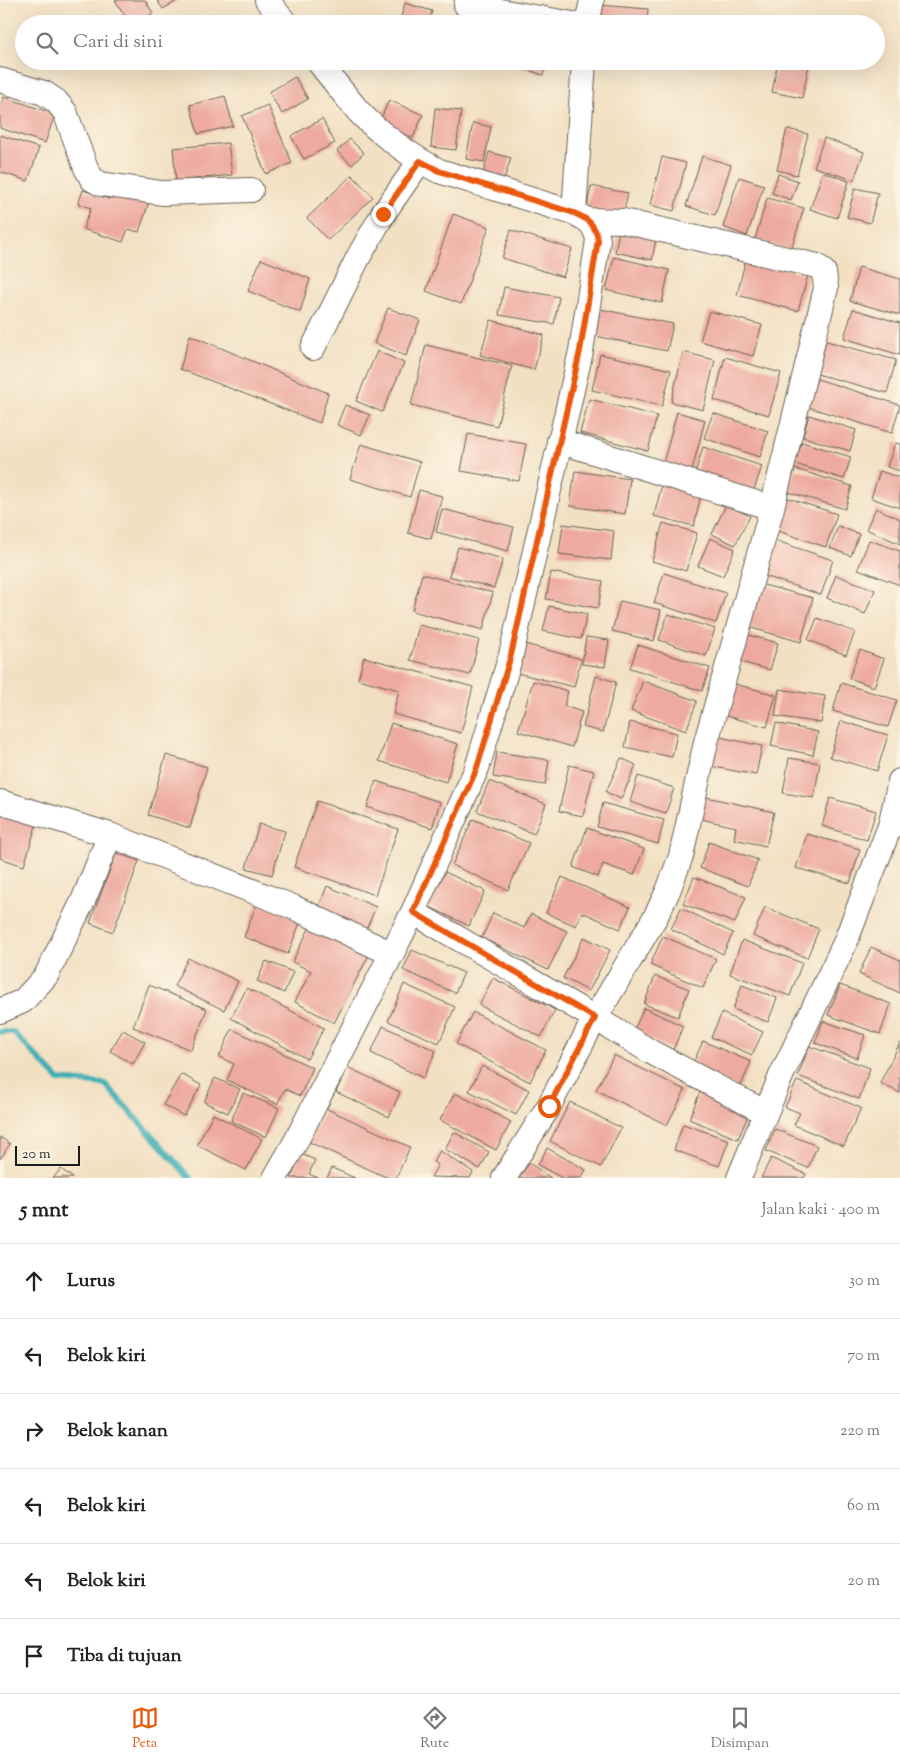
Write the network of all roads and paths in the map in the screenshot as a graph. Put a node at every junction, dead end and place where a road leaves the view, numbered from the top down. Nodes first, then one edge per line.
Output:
1 (267, 0) edge
2 (592, 0) edge
3 (466, 5) dead end
4 (279, 15) edge
5 (522, 15) edge
6 (589, 15) edge
7 (325, 70) edge
8 (583, 70) edge
9 (0, 80) edge
10 (420, 161) junction
11 (251, 190) dead end
12 (582, 216) junction
13 (313, 348) dead end
14 (559, 441) junction
15 (772, 508) junction
16 (900, 781) edge
17 (0, 802) edge
18 (110, 835) junction
19 (413, 912) junction
20 (392, 954) junction
21 (0, 1011) edge
22 (595, 1018) junction
23 (766, 1113) junction
24 (275, 1178) edge
25 (504, 1178) edge
26 (739, 1178) edge

1 - 4 street
2 - 6 street
3 - 5 street
7 - 10 street
8 - 12 street
9 - 11 street
10 - 12 street
10 - 13 street
12 - 14 street
12 - 15 street
14 - 15 street
14 - 19 street
15 - 22 street
16 - 23 street
17 - 18 street
18 - 20 street
18 - 21 street
19 - 20 street
19 - 22 street
20 - 24 street
22 - 23 street
22 - 25 street
23 - 26 street

